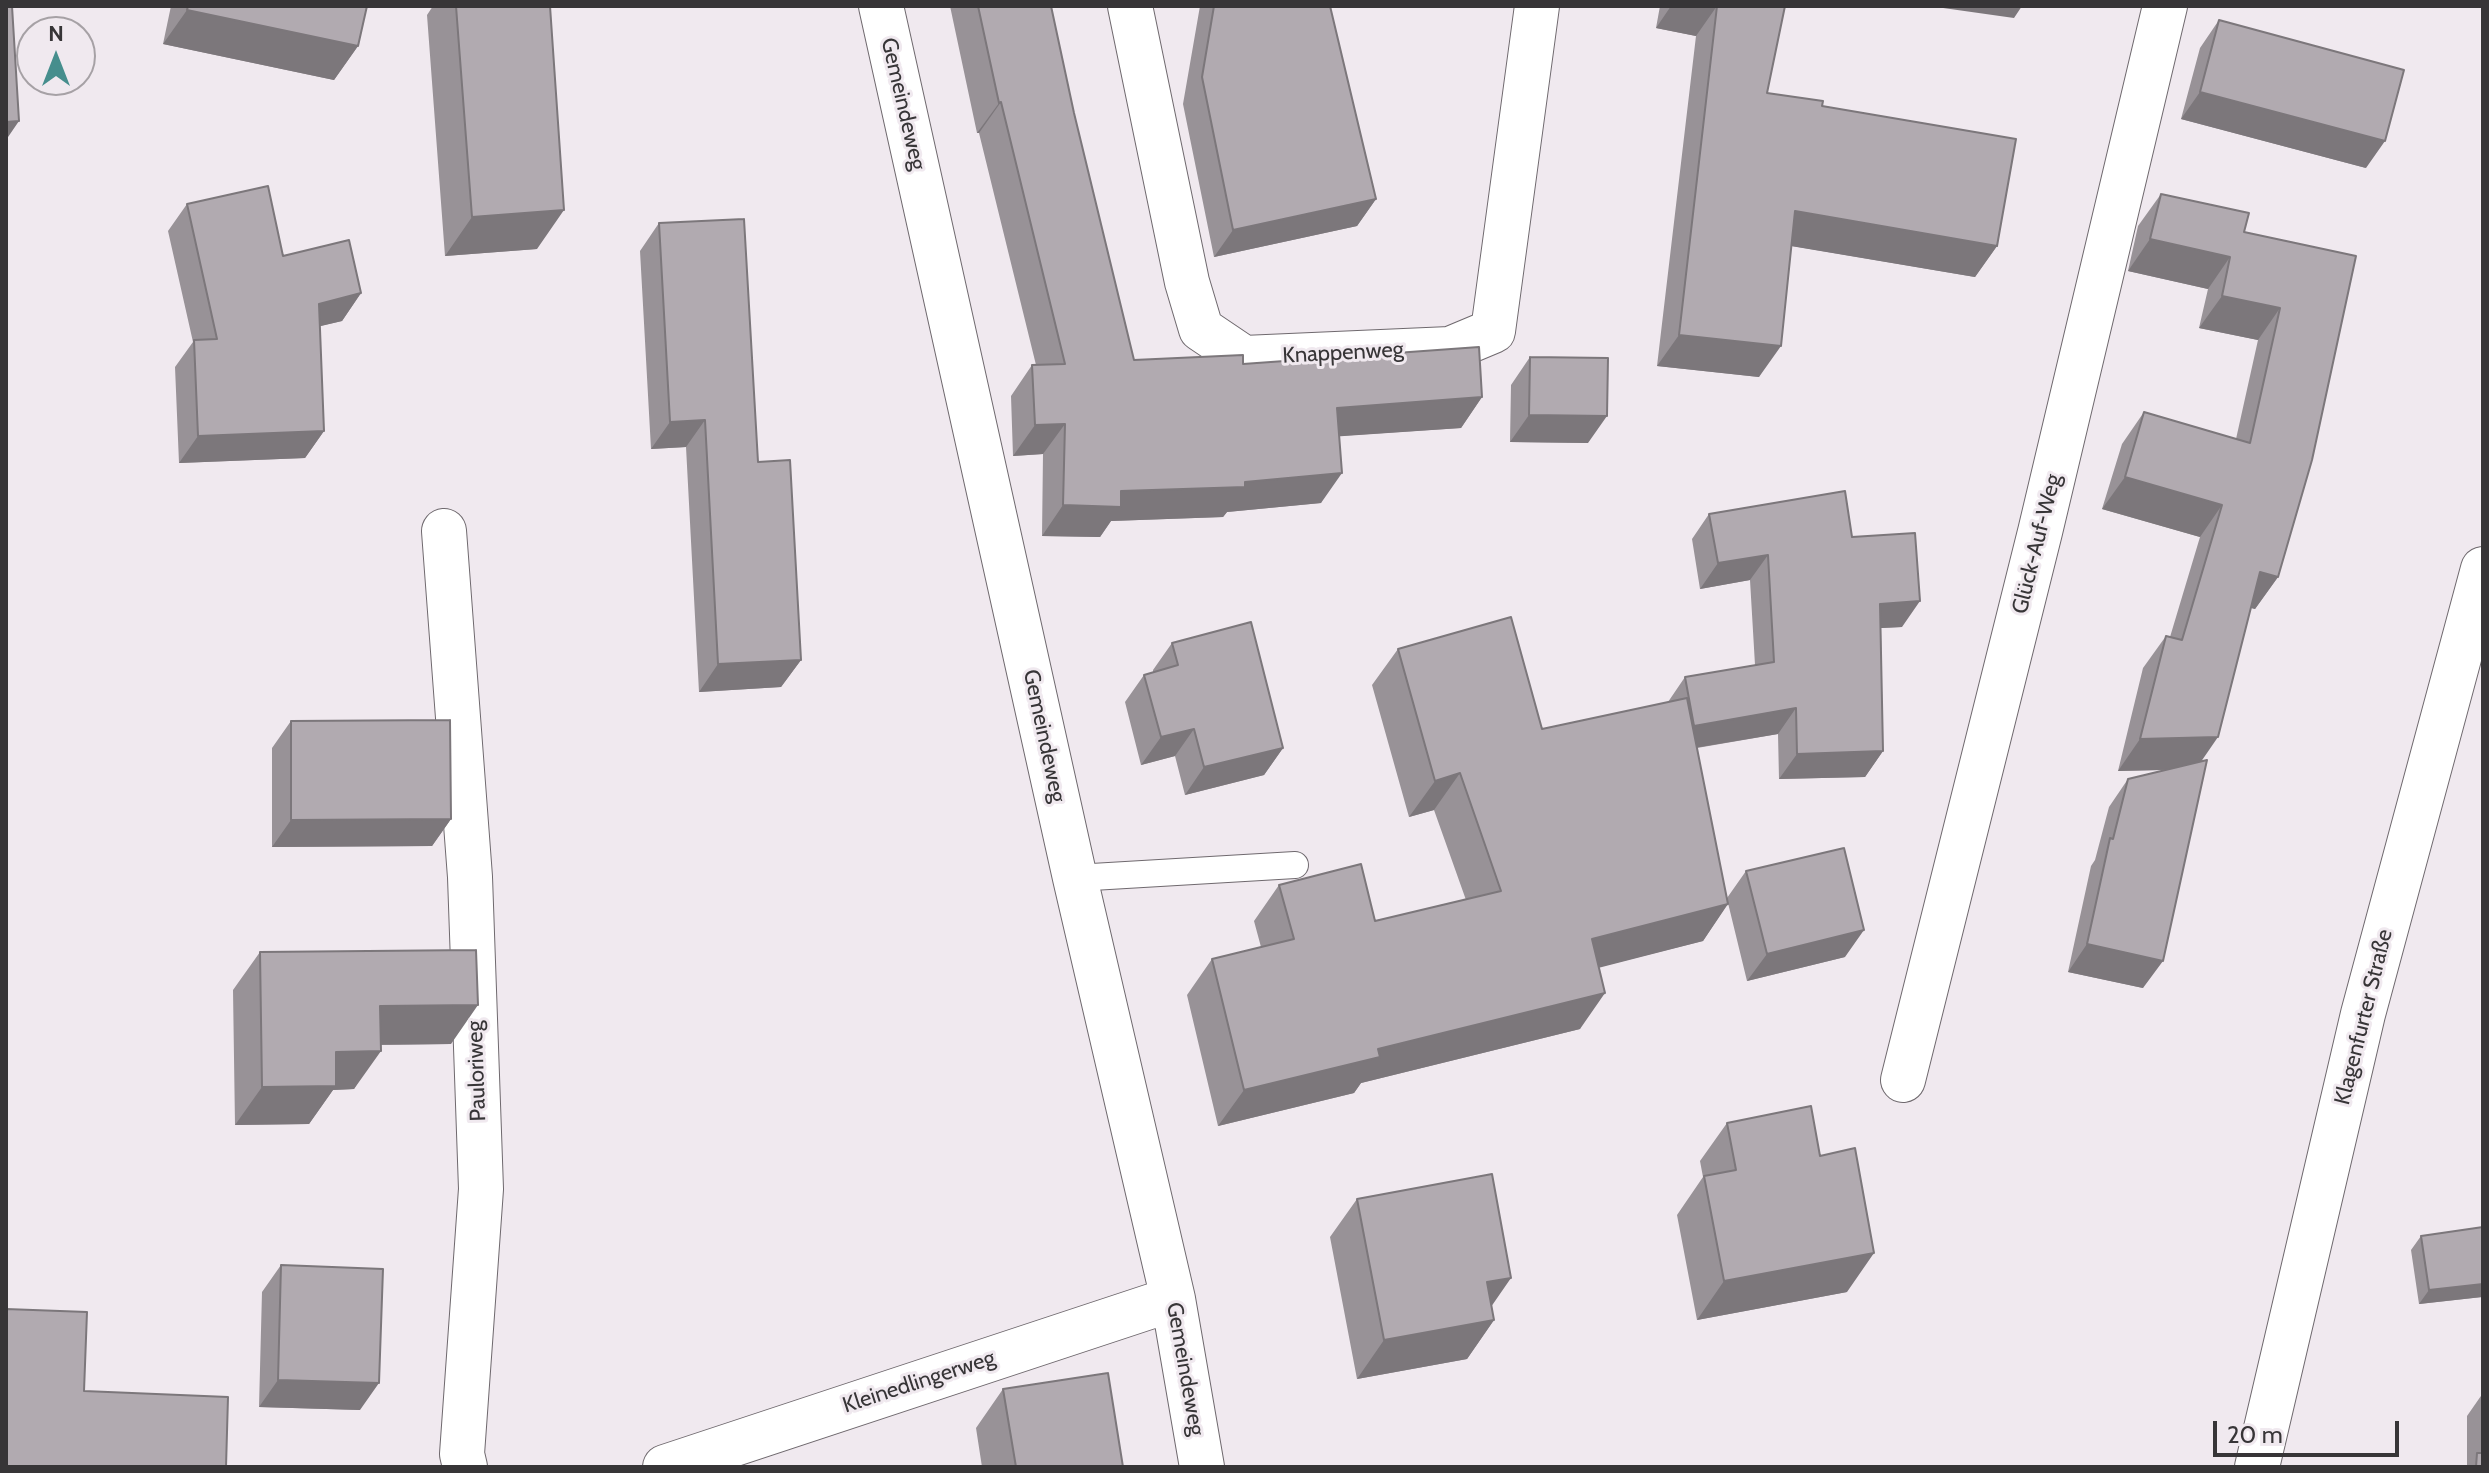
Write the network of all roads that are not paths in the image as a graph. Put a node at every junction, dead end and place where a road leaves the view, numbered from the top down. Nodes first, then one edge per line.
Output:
1 (881, 6) edge
2 (1130, 6) edge
3 (1537, 6) edge
4 (2165, 6) edge
5 (444, 531) dead end
6 (2483, 569) edge
7 (1295, 865) dead end
8 (1075, 878) junction
9 (1903, 1080) dead end
10 (1173, 1299) junction
11 (465, 1467) edge
12 (665, 1467) edge
13 (1202, 1467) edge
14 (2257, 1467) edge

1 - 8 street, Gemeindeweg
2 - 3 street, Knappenweg
4 - 9 street, Glück-Auf-Weg
5 - 11 street, Pauloriweg
6 - 14 street, Klagenfurter Straße
7 - 8 lane
8 - 10 street, Gemeindeweg
10 - 12 street, Kleinedlingerweg
10 - 13 street, Gemeindeweg

